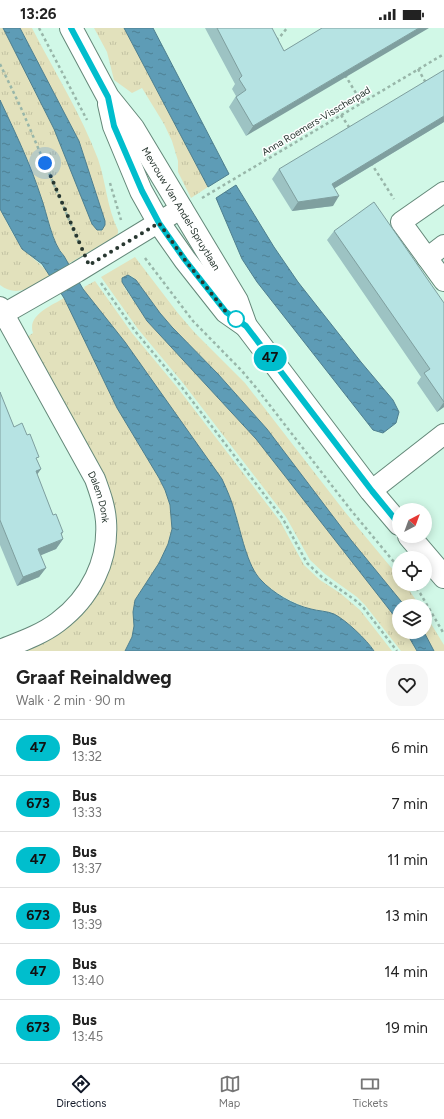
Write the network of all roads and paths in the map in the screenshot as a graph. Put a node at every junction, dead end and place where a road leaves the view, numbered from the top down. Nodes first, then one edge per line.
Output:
1 (71, 28) edge
2 (287, 28) edge
3 (273, 41) edge
4 (444, 54) edge
5 (0, 64) edge
6 (341, 69) edge
7 (418, 69) junction
8 (429, 88) edge
9 (108, 97) junction
10 (362, 103) junction
11 (342, 115) junction
12 (352, 132) edge
13 (369, 159) edge
14 (444, 192) edge
15 (189, 205) junction
16 (406, 219) junction
17 (159, 223) junction
18 (444, 245) edge
19 (428, 258) junction
20 (83, 269) junction
21 (444, 281) edge
22 (1, 313) edge
23 (246, 326) junction
24 (444, 434) edge
25 (372, 491) junction
26 (392, 515) edge
27 (415, 543) edge
28 (444, 577) edge
29 (418, 591) edge
30 (444, 634) edge
31 (0, 650) edge
32 (397, 651) edge

1 - 9 street, Mevrouw Van Andel-Spruytlaan
2 - 3 path
4 - 7 path, Anna Roemers-Visscherpad
5 - 20 path
6 - 10 path
7 - 8 path
7 - 10 path, Anna Roemers-Visscherpad
9 - 15 street, Mevrouw Van Andel-Spruytlaan
9 - 17 street, Mevrouw Van Andel-Spruytlaan
10 - 11 path, Anna Roemers-Visscherpad
11 - 12 path
11 - 15 path, Anna Roemers-Visscherpad
13 - 16 path
14 - 16 street
15 - 17 street, Dalem Donk
15 - 23 street, Mevrouw Van Andel-Spruytlaan
16 - 19 street
17 - 20 street, Dalem Donk
17 - 23 street, Mevrouw Van Andel-Spruytlaan
18 - 19 street
19 - 21 street
20 - 22 street, Dalem Donk
20 - 32 path
22 - 31 street, Dalem Donk
23 - 25 street, Mevrouw Van Andel-Spruytlaan
24 - 25 street
25 - 26 street, Mevrouw Van Andel-Spruytlaan
27 - 28 street
29 - 30 path

